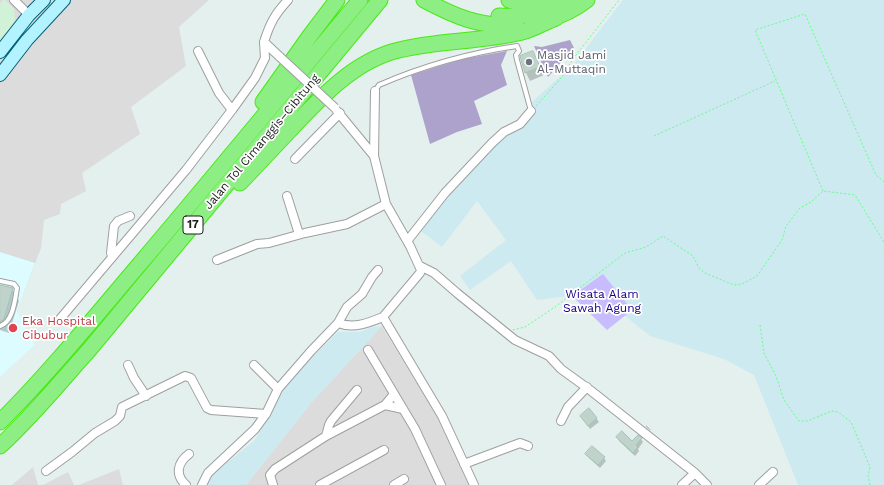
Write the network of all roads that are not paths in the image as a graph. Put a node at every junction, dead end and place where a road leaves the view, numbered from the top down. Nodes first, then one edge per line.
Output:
1 (14, 0) edge
2 (64, 0) edge
3 (288, 0) edge
4 (337, 0) edge
5 (360, 0) edge
6 (380, 0) edge
7 (424, 0) edge
8 (445, 0) edge
9 (509, 0) edge
10 (565, 0) edge
11 (587, 0) edge
12 (38, 2) edge
13 (29, 15) junction
14 (556, 18) junction
15 (264, 42) junction
16 (198, 51) dead end
17 (0, 52) edge
18 (0, 75) edge
19 (375, 91) joint
20 (232, 110) junction
21 (338, 111) junction
22 (531, 111) joint
23 (374, 156) junction
24 (295, 159) dead end
25 (203, 189) junction
26 (288, 196) dead end
27 (386, 204) junction
28 (130, 216) dead end
29 (299, 234) junction
30 (408, 240) junction
31 (110, 252) junction
32 (217, 260) dead end
33 (420, 266) junction
34 (378, 270) dead end
35 (0, 281) edge
36 (134, 296) junction
37 (383, 317) junction
38 (60, 319) dead end
39 (338, 323) junction
40 (0, 326) edge
41 (368, 350) dead end
42 (128, 364) dead end
43 (254, 365) dead end
44 (587, 387) junction
45 (278, 389) junction
46 (357, 390) dead end
47 (394, 394) junction
48 (146, 396) junction
49 (385, 405) junction
50 (403, 409) junction
51 (266, 414) junction
52 (561, 421) dead end
53 (0, 422) edge
54 (326, 436) junction
55 (0, 446) edge
56 (528, 446) dead end
57 (384, 450) dead end
58 (189, 454) dead end
59 (464, 464) junction
60 (46, 470) dead end
61 (773, 472) dead end
62 (695, 473) junction
63 (404, 479) dead end
64 (186, 485) edge
65 (202, 485) edge
66 (273, 485) edge
67 (320, 485) edge
68 (394, 485) edge
69 (441, 485) edge
70 (474, 485) edge
71 (682, 485) edge
72 (707, 485) edge
73 (759, 485) edge

1 - 13 street
2 - 18 street
3 - 15 street
4 - 25 highway
5 - 25 highway, Jalan Tol Cimanggis–Cibitung / 17
6 - 36 highway, Jalan Tol Cimanggis–Cibitung / 17
7 - 14 highway
8 - 10 highway
9 - 10 highway
11 - 14 highway
12 - 13 street
13 - 17 street
14 - 36 highway
15 - 20 street
15 - 21 street, bridge
16 - 20 street
19 - 22 lane
19 - 23 street
20 - 31 street
21 - 23 street
21 - 24 street
22 - 30 street
23 - 27 street
25 - 53 highway, Jalan Tol Cimanggis–Cibitung / 17
26 - 29 street
27 - 29 street
27 - 30 street
28 - 31 street
29 - 32 street
30 - 33 street
31 - 38 street
33 - 37 street
33 - 44 street
34 - 39 street
35 - 40 lane
36 - 55 highway, Jalan Tol Cimanggis–Cibitung / 17
37 - 39 street
37 - 59 street
39 - 45 street
41 - 47 street
42 - 48 street
43 - 45 street
44 - 52 street
44 - 62 street
45 - 51 street
46 - 54 street
47 - 49 street
47 - 50 street
48 - 51 street
48 - 60 street
49 - 50 street
49 - 54 street
50 - 69 street
51 - 65 street
54 - 66 street
56 - 59 street
57 - 67 street
58 - 64 street
59 - 70 street
61 - 73 street
62 - 71 street
62 - 72 street
63 - 68 street

